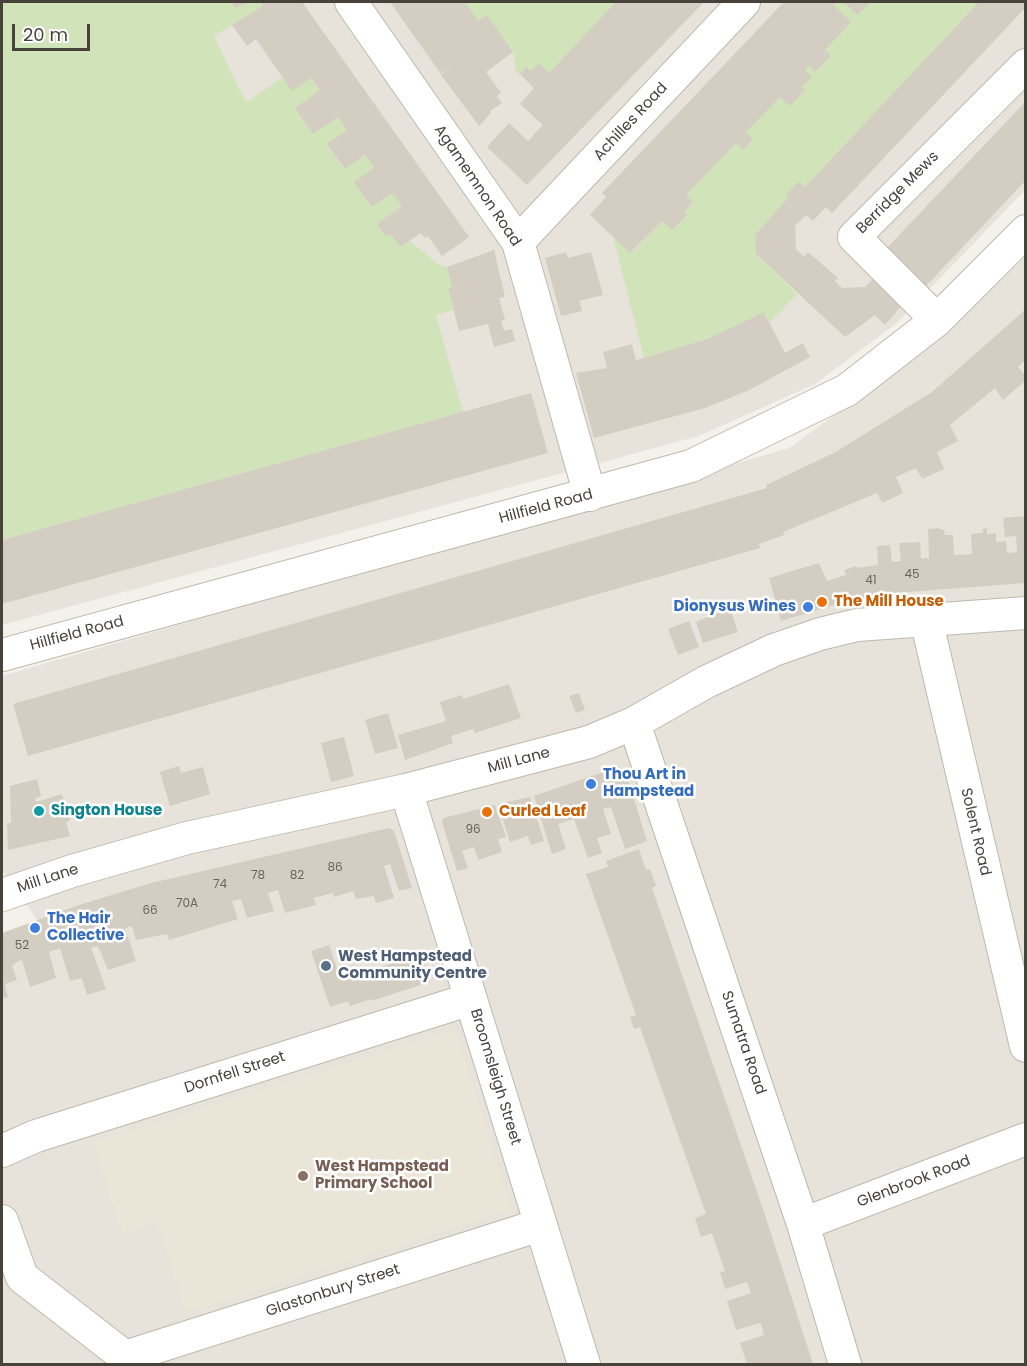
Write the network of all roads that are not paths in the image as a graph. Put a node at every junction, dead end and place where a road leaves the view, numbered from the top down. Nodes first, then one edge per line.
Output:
1 (351, 2) edge
2 (744, 2) edge
3 (1026, 65) edge
4 (1026, 231) edge
5 (518, 242) junction
6 (937, 320) junction
7 (590, 495) junction
8 (1026, 613) edge
9 (926, 619) junction
10 (2, 655) edge
11 (634, 723) junction
12 (406, 790) junction
13 (2, 894) edge
14 (471, 999) junction
15 (1026, 1046) edge
16 (1026, 1139) edge
17 (2, 1151) edge
18 (2, 1221) edge
19 (803, 1224) junction
20 (540, 1225) junction
21 (130, 1361) edge
22 (584, 1365) edge
23 (845, 1365) edge

1 - 5 street, Agamemnon Road
2 - 5 street, Achilles Road
3 - 6 street, Berridge Mews
4 - 6 street, Hillfield Road
5 - 7 street, Agamemnon Road
6 - 7 street, Hillfield Road
7 - 10 street, Hillfield Road
8 - 9 street, Mill Lane
9 - 11 street, Mill Lane
9 - 15 street, Solent Road
11 - 12 street, Mill Lane
11 - 19 street, Sumatra Road
12 - 13 street, Mill Lane
12 - 14 street, Broomsleigh Street
14 - 17 street, Dornfell Street
14 - 20 street, Broomsleigh Street
16 - 19 street, Glenbrook Road
18 - 21 street
19 - 23 street, Sumatra Road
20 - 21 street, Glastonbury Street
20 - 22 street, Broomsleigh Street

